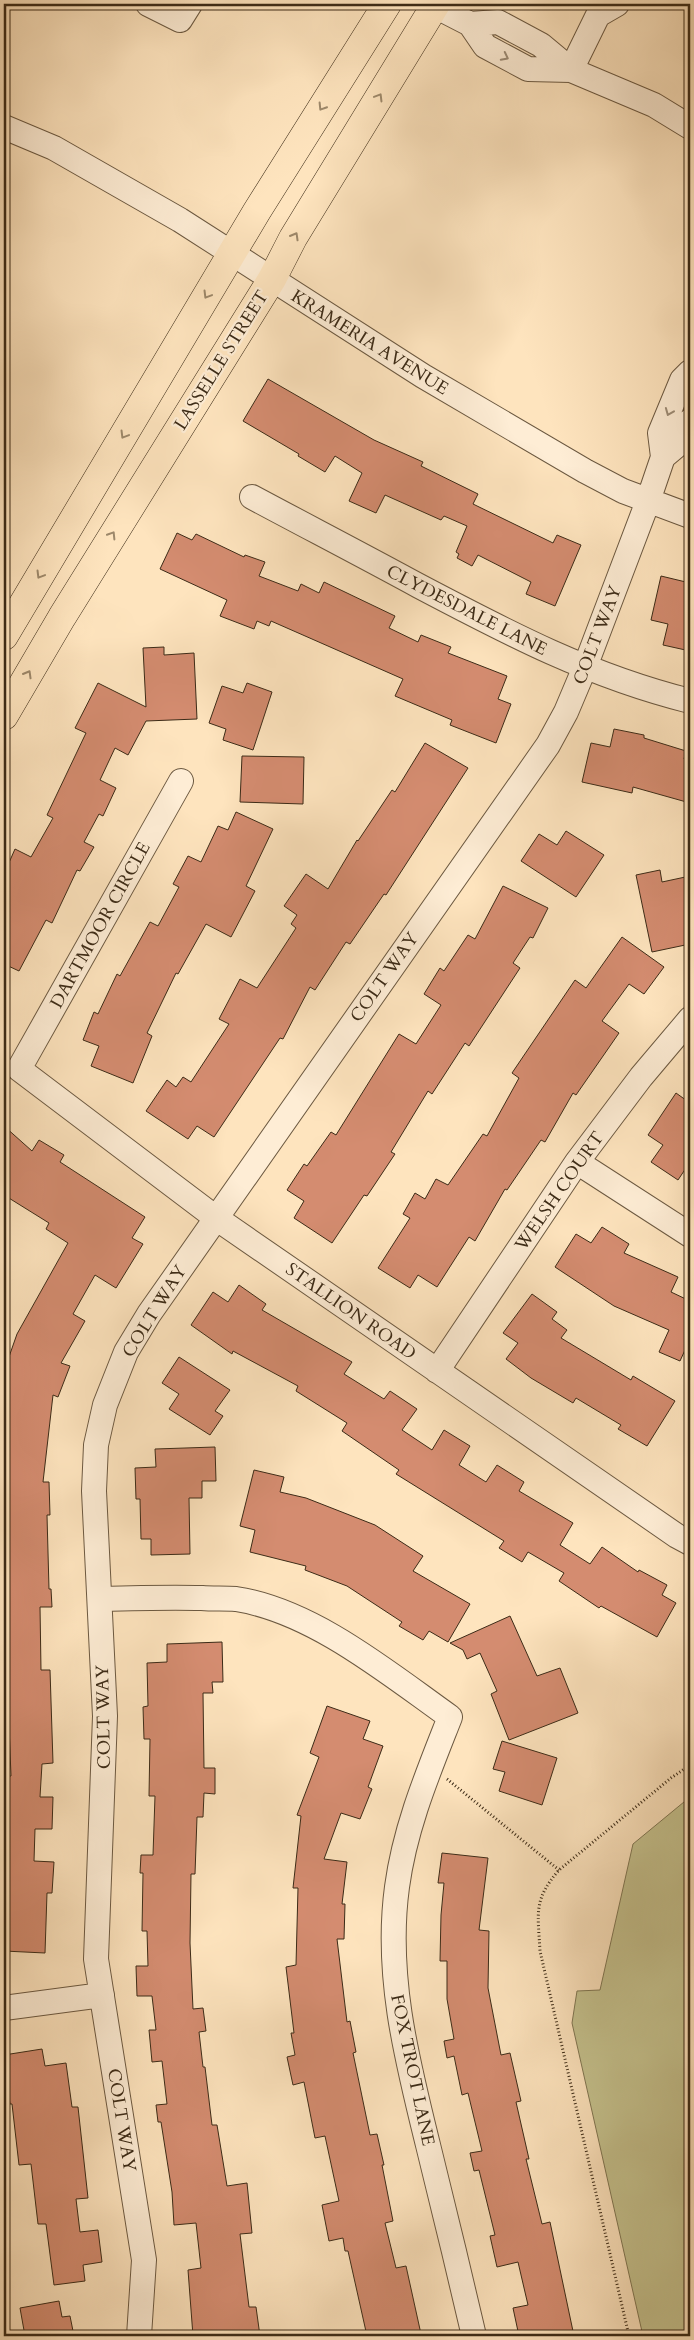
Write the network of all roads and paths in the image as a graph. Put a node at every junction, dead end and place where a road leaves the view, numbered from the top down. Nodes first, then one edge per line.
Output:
1 (148, 4) edge
2 (387, 4) edge
3 (436, 5) edge
4 (603, 8) edge
5 (185, 12) edge
6 (570, 70) junction
7 (690, 126) edge
8 (4, 128) edge
9 (232, 253) junction
10 (272, 279) junction
11 (690, 372) edge
12 (690, 421) edge
13 (663, 457) junction
14 (252, 497) dead end
15 (648, 501) junction
16 (690, 516) edge
17 (4, 636) edge
18 (585, 667) junction
19 (690, 701) edge
20 (4, 716) edge
21 (181, 781) dead end
22 (690, 1019) edge
23 (19, 1069) joint
24 (577, 1162) junction
25 (216, 1218) junction
26 (690, 1235) edge
27 (437, 1370) junction
28 (690, 1543) edge
29 (100, 1600) junction
30 (690, 1765) edge
31 (430, 1768) junction
32 (559, 1870) junction
33 (102, 1995) junction
34 (4, 2008) edge
35 (139, 2336) edge
36 (474, 2336) edge
37 (629, 2336) edge

1 - 5 street
2 -> 9 main road
3 - 6 street
10 -> 3 main road, LASSELLE STREET
4 - 6 street
6 - 7 street
8 - 9 street, KRAMERIA AVENUE
9 - 10 street, KRAMERIA AVENUE
9 -> 17 main road
10 - 15 street, KRAMERIA AVENUE
20 -> 10 main road, LASSELLE STREET
11 -> 13 street
12 - 13 street
13 - 15 street, COLT WAY
14 - 18 street, CLYDESDALE LANE
15 - 16 street, KRAMERIA AVENUE
15 - 18 street, COLT WAY
18 - 19 street, CLYDESDALE LANE
18 - 25 street, COLT WAY
21 - 23 street, DARTMOOR CIRCLE
22 - 24 street, WELSH COURT
23 - 25 street, STALLION ROAD
24 - 26 street
24 - 27 street, WELSH COURT
25 - 27 street, STALLION ROAD
25 - 29 street, COLT WAY
27 - 28 street, STALLION ROAD
29 - 31 street, FOX TROT LANE
29 - 33 street, COLT WAY
30 - 32 path
31 - 32 path
31 - 36 street, FOX TROT LANE
32 - 37 path
33 - 34 street
33 - 35 street, COLT WAY

